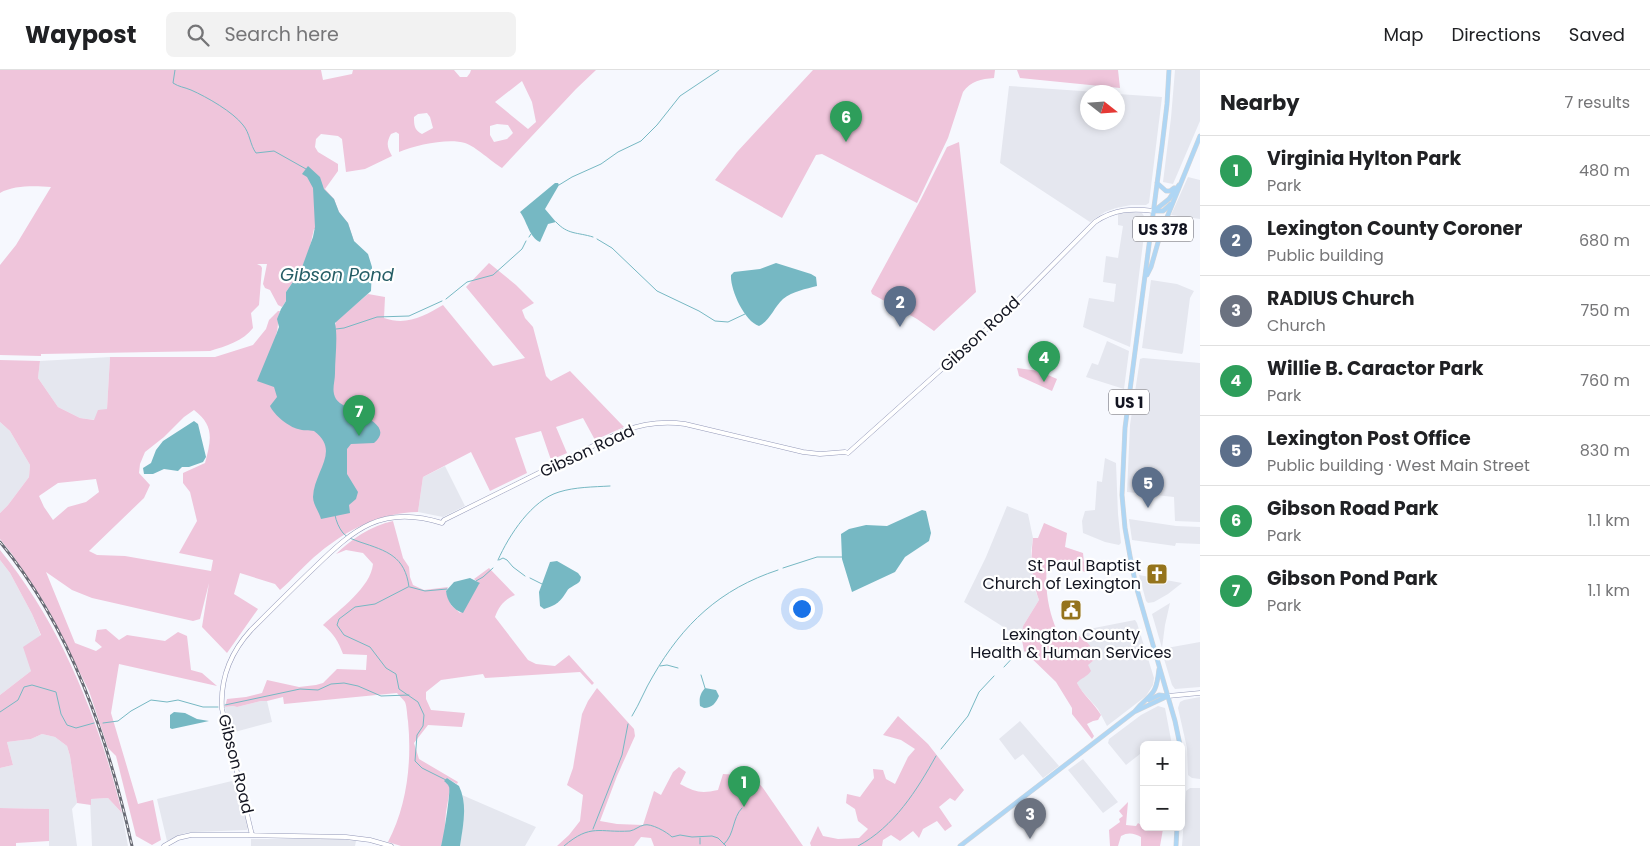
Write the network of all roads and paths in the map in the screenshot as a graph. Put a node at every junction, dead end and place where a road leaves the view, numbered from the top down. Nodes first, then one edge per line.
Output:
1 (1169, 70) edge
2 (1200, 136) edge
3 (1181, 181) junction
4 (1157, 183) junction
5 (1174, 201) junction
6 (1154, 211) junction
7 (1146, 277) junction
8 (1160, 667) junction
9 (1200, 693) edge
10 (1168, 696) junction
11 (1144, 702) junction
12 (1134, 712) junction
13 (1179, 741) edge
14 (1177, 831) edge
15 (252, 835) junction
16 (164, 846) edge
17 (391, 846) edge
18 (960, 846) edge
19 (1176, 846) edge

1 - 4 main road, US 1
2 - 3 main road, US 378
3 - 4 main road
3 - 5 main road, US 378
3 - 6 main road, US 378
4 - 6 main road, US 1
5 - 6 main road
5 - 7 main road, US 378
6 - 7 main road, US 1
6 - 15 street, Gibson Road
7 - 8 main road, US 1
8 - 10 main road, US 1
8 - 11 main road, US 1
9 - 10 street
10 - 11 main road
10 - 12 main road, US 1
10 - 13 main road
11 - 12 main road, US 1
12 - 18 main road, US 1
14 - 19 main road
15 - 16 street
15 - 17 street

